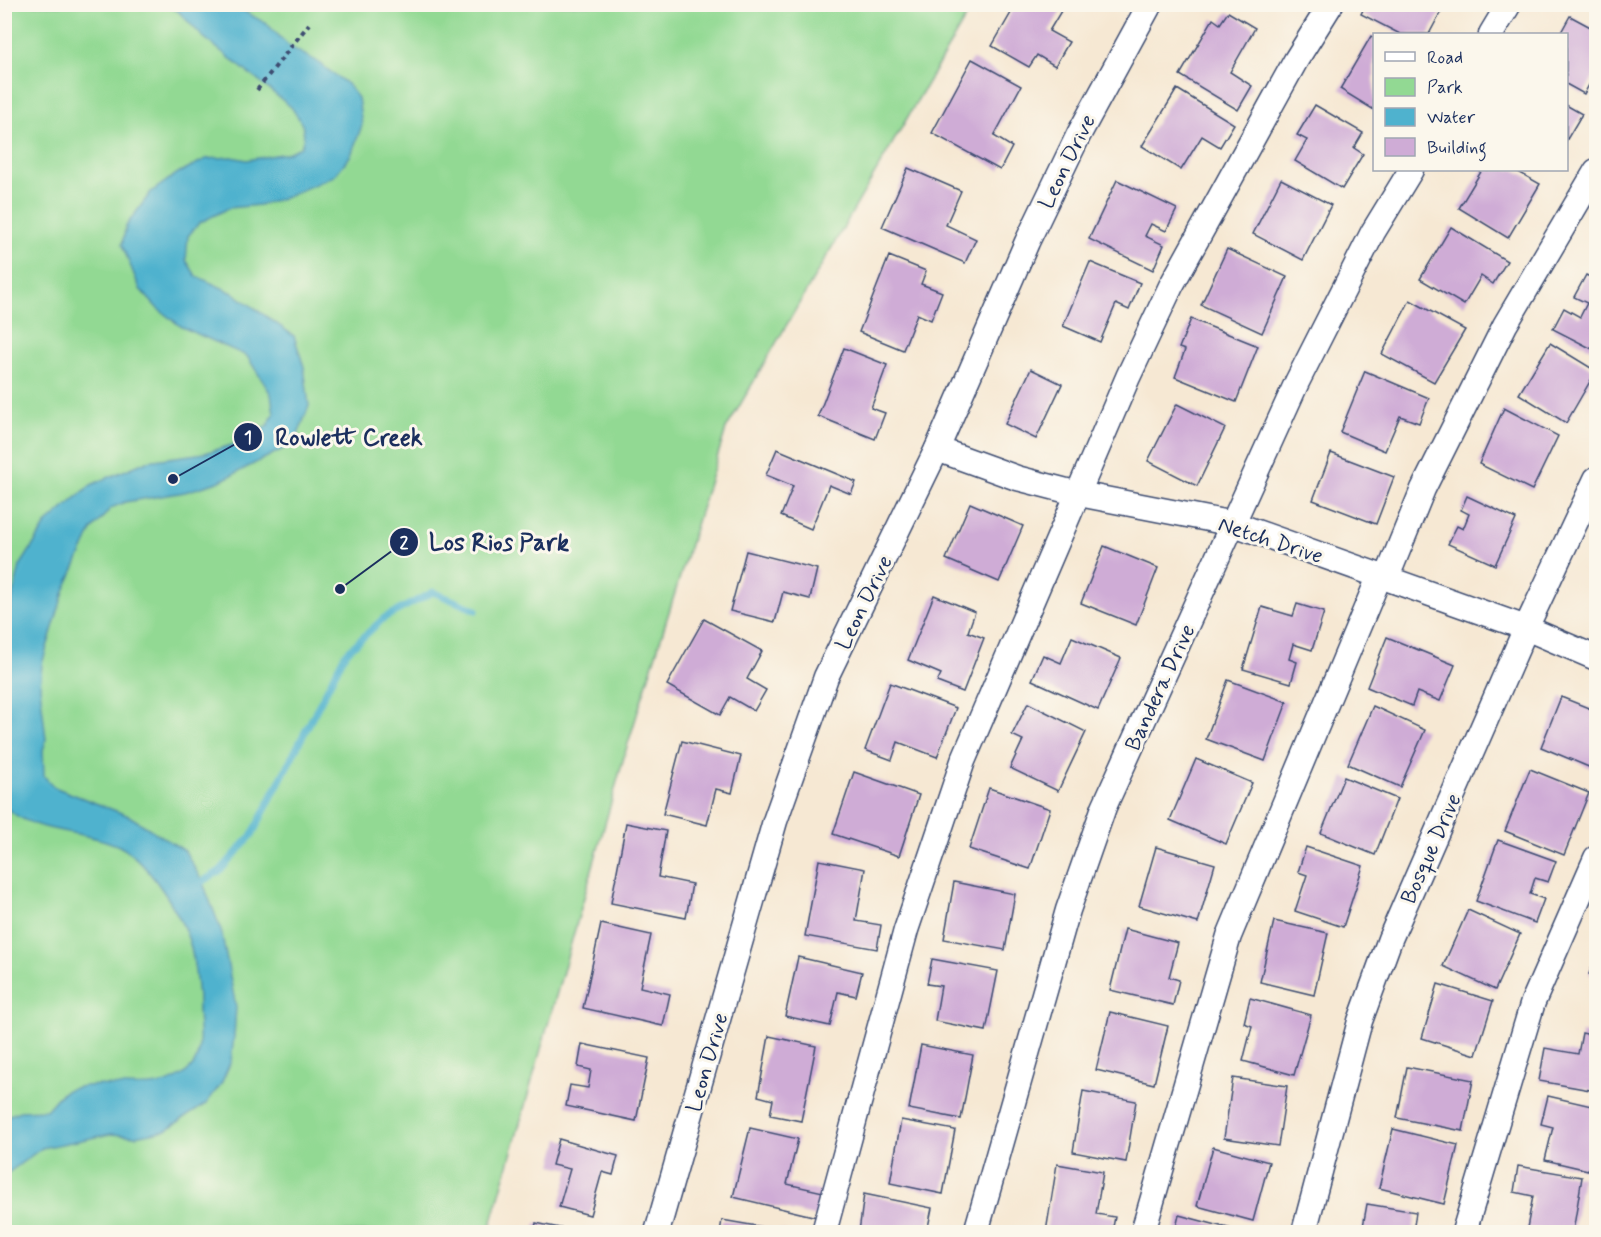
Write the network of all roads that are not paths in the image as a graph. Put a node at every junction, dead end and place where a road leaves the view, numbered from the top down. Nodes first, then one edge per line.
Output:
1 (1150, 4) edge
2 (1331, 4) edge
3 (1509, 4) edge
4 (1492, 33) edge
5 (1410, 171) edge
6 (1596, 171) edge
7 (937, 449) junction
8 (1596, 479) edge
9 (1079, 494) junction
10 (1234, 524) junction
11 (1384, 576) junction
12 (1526, 628) junction
13 (1596, 658) edge
14 (1596, 858) edge
15 (657, 1233) edge
16 (824, 1233) edge
17 (976, 1233) edge
18 (1143, 1233) edge
19 (1304, 1233) edge
20 (1464, 1233) edge

1 - 7 street, Leon Drive
2 - 9 street
3 - 4 street
5 - 10 street, Bandera Drive
6 - 11 street
7 - 9 street, Netch Drive
7 - 15 street, Leon Drive
8 - 12 street, Bosque Drive
9 - 10 street, Netch Drive
9 - 16 street
10 - 11 street, Netch Drive
10 - 17 street, Bandera Drive
11 - 12 street, Netch Drive
11 - 18 street
12 - 13 street, Netch Drive
12 - 19 street, Bosque Drive
14 - 20 street

